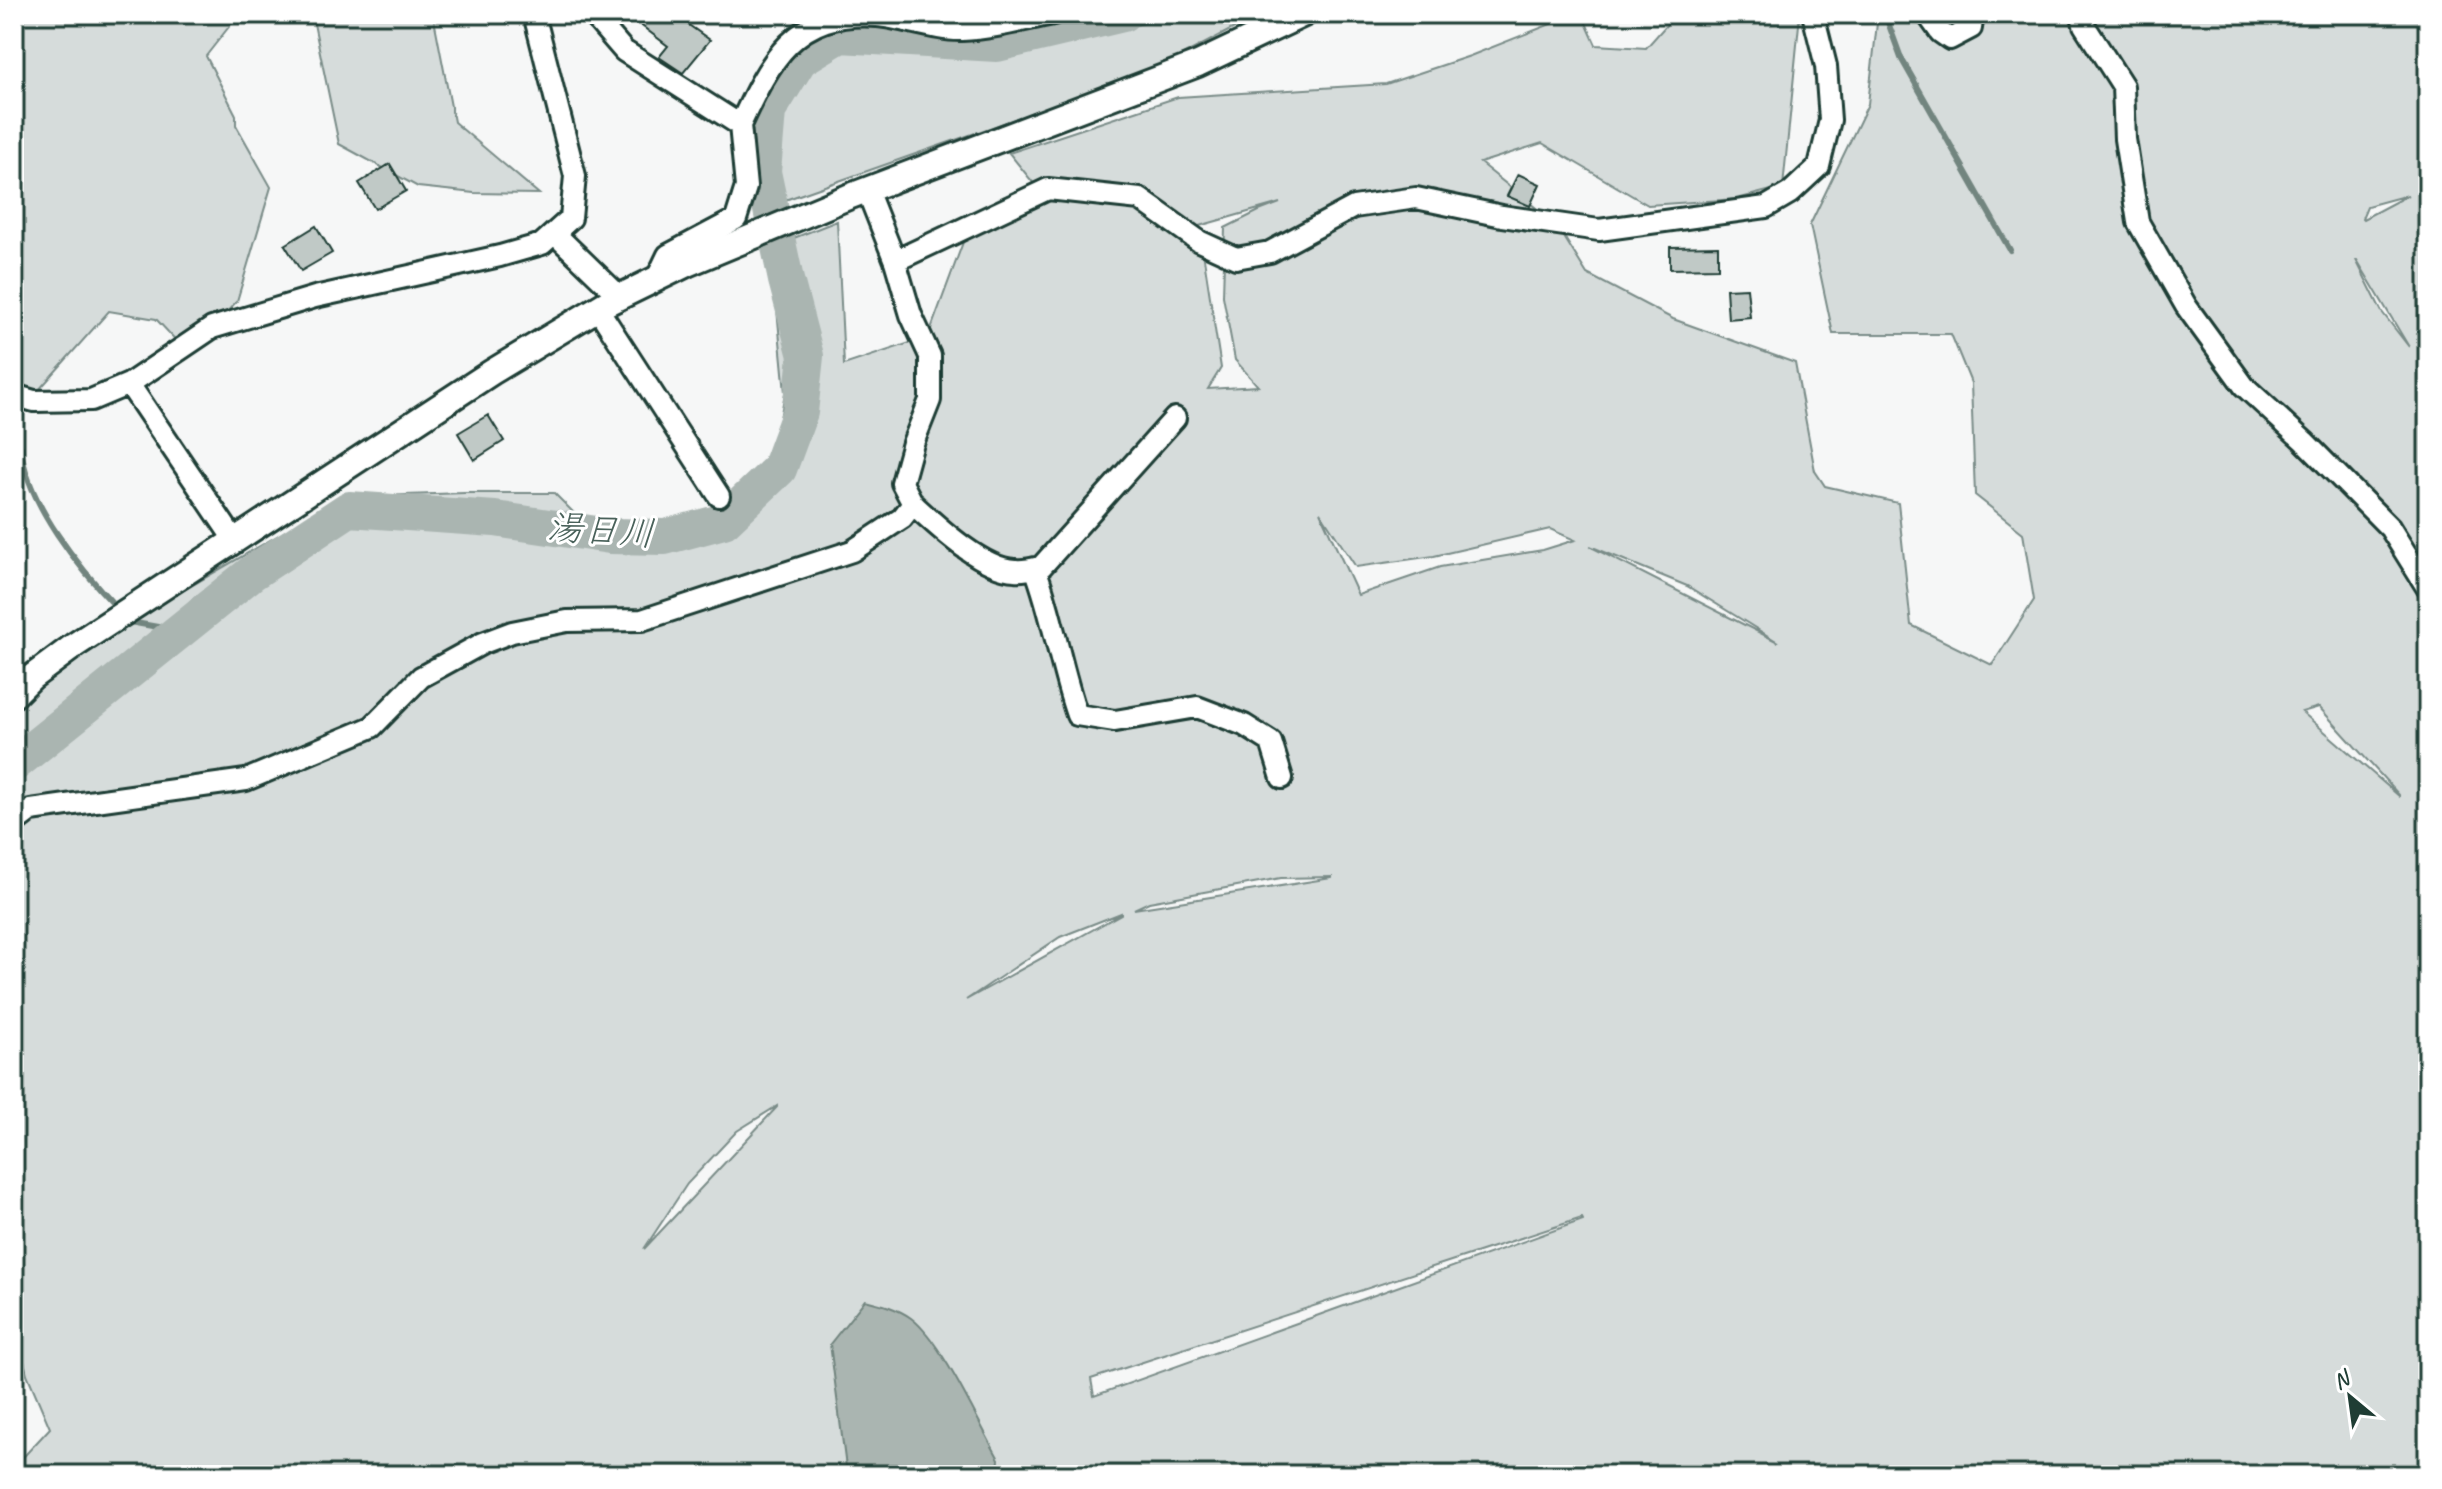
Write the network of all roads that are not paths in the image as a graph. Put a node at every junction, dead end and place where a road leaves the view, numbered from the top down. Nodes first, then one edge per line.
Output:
1 (534, 14) edge
2 (592, 14) edge
3 (1053, 14) edge
4 (1304, 14) edge
5 (1813, 14) edge
6 (1927, 14) edge
7 (1973, 14) edge
8 (2082, 14) edge
9 (740, 125) junction
10 (858, 194) junction
11 (554, 233) junction
12 (895, 261) junction
13 (656, 280) junction
14 (620, 297) junction
15 (598, 309) junction
16 (129, 384) junction
17 (14, 395) edge
18 (1175, 418) dead end
19 (719, 496) dead end
20 (913, 504) junction
21 (235, 541) junction
22 (1035, 568) junction
23 (2428, 589) edge
24 (14, 695) edge
25 (1282, 778) dead end
26 (14, 823) edge

1 - 11 street
2 - 9 street
3 - 9 street
4 - 10 street
5 - 12 street
6 - 7 street
8 - 23 street
9 - 13 street
10 - 12 street
10 - 13 street
11 - 14 street
11 - 16 street
12 - 20 street
13 - 14 street
14 - 15 street
15 - 19 street
15 - 21 street
16 - 17 street
16 - 21 street
18 - 22 street
20 - 22 street
20 - 26 street
21 - 24 street
22 - 25 street

